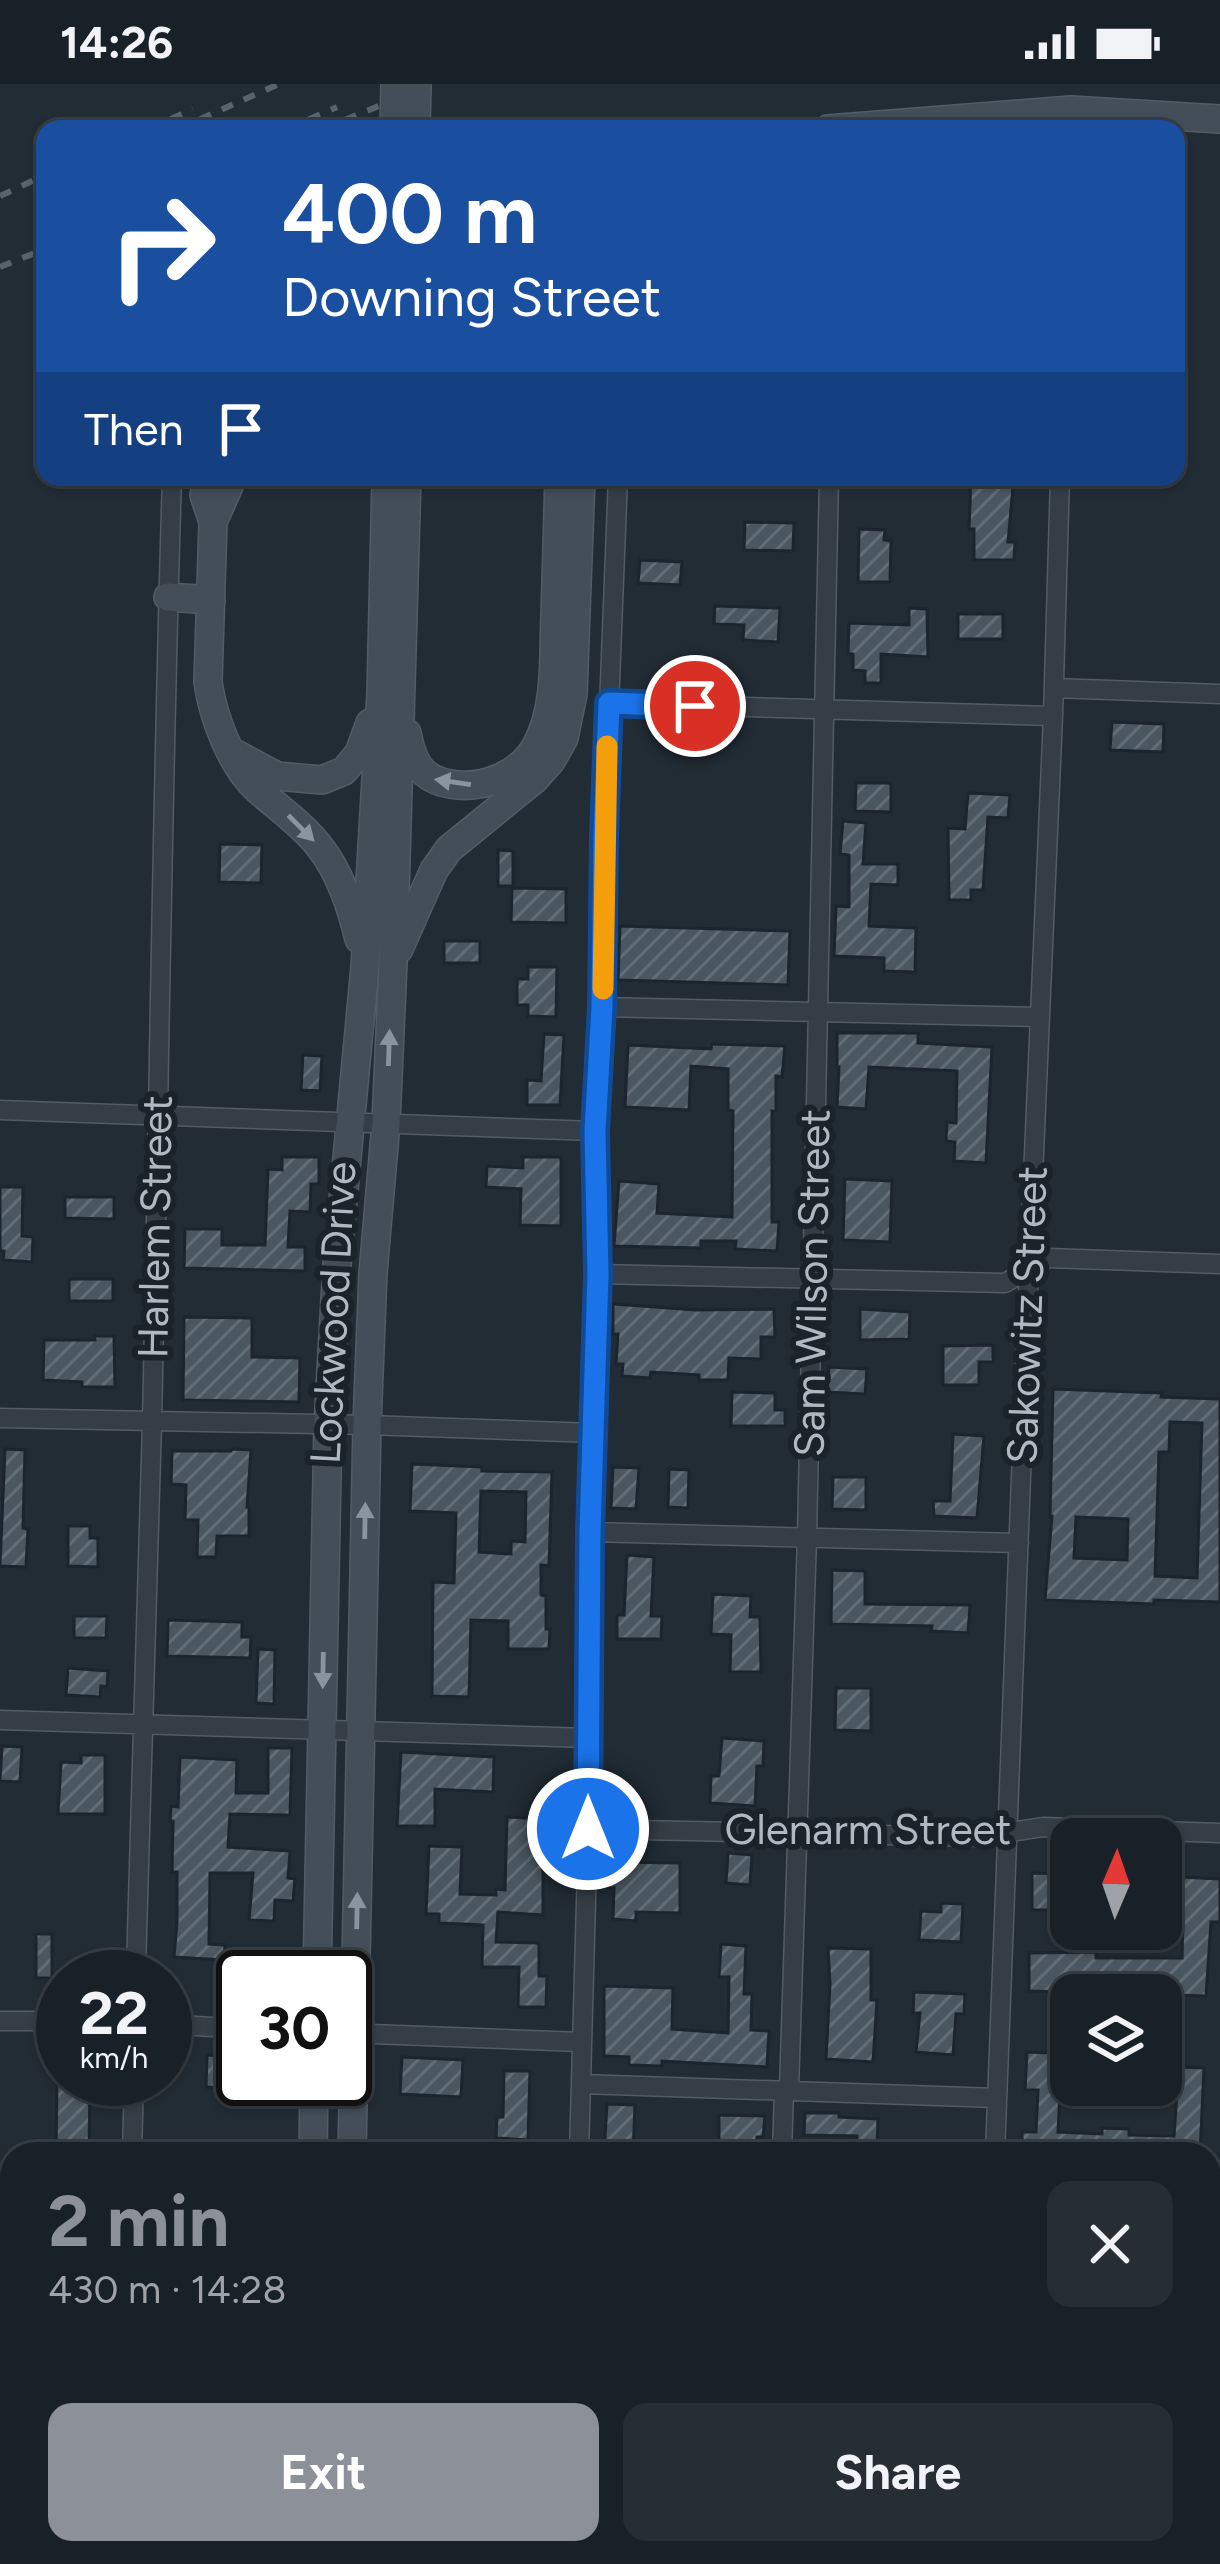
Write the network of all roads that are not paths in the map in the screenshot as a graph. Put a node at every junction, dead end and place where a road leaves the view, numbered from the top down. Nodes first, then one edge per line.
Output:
1 (395, 84) edge
2 (417, 84) edge
3 (1220, 118) edge
4 (1070, 119) edge
5 (394, 120) edge
6 (416, 120) edge
7 (172, 486) edge
8 (206, 486) edge
9 (229, 486) edge
10 (386, 486) edge
11 (406, 486) edge
12 (559, 486) edge
13 (581, 486) edge
14 (618, 486) edge
15 (829, 486) edge
16 (1060, 486) edge
17 (213, 522) junction
18 (168, 597) junction
19 (211, 600) junction
20 (1054, 688) junction
21 (390, 691) junction
22 (1220, 694) edge
23 (609, 703) junction
24 (824, 710) junction
25 (1053, 716) junction
26 (232, 752) junction
27 (379, 965) junction
28 (602, 1007) junction
29 (817, 1013) junction
30 (1039, 1017) junction
31 (0, 1110) edge
32 (157, 1116) junction
33 (350, 1120) junction
34 (386, 1123) junction
35 (595, 1131) junction
36 (1220, 1264) edge
37 (1028, 1269) junction
38 (598, 1274) junction
39 (813, 1277) junction
40 (0, 1418) edge
41 (152, 1423) junction
42 (328, 1425) junction
43 (367, 1425) junction
44 (594, 1433) junction
45 (590, 1532) junction
46 (807, 1537) junction
47 (1019, 1543) junction
48 (0, 1720) edge
49 (141, 1725) junction
50 (321, 1729) junction
51 (361, 1732) junction
52 (589, 1738) junction
53 (588, 1829) junction
54 (1008, 1831) junction
55 (797, 1832) junction
56 (1220, 1834) edge
57 (137, 1950) edge
58 (317, 1950) edge
59 (353, 1950) edge
60 (0, 2021) edge
61 (36, 2021) edge
62 (372, 2034) edge
63 (581, 2042) junction
64 (582, 2084) junction
65 (787, 2089) junction
66 (998, 2098) junction
67 (133, 2106) edge
68 (314, 2106) edge
69 (351, 2106) edge
70 (132, 2142) edge
71 (313, 2142) edge
72 (352, 2142) edge
73 (580, 2142) edge
74 (783, 2142) edge
75 (996, 2142) edge

1 - 5 main road, bridge
2 - 6 main road, bridge
3 - 4 main road
7 - 18 street, Harlem Street
8 - 17 main road
9 - 17 main road
10 - 21 main road, Lockwood Drive
11 - 21 main road, Lockwood Drive
12 -> 21 main road
13 - 27 main road
14 - 23 street
15 - 24 street, Sam Wilson Street
16 - 20 street, Sakowitz Street
17 - 19 main road
18 - 19 main road
18 - 32 street, Harlem Street
19 - 26 main road
20 - 22 street
20 - 25 street, Sakowitz Street
21 - 26 main road
21 - 27 main road, Lockwood Drive
23 - 24 street
23 - 28 street
24 - 25 street
24 - 29 street, Sam Wilson Street
25 - 30 street, Sakowitz Street
26 -> 27 main road
27 - 33 main road, Lockwood Drive
34 -> 27 main road, Lockwood Drive
28 - 29 street
28 - 35 street
29 - 30 street
29 - 39 street, Sam Wilson Street
30 - 37 street, Sakowitz Street
31 - 32 street
32 - 33 street
32 - 41 street, Harlem Street
33 - 34 street
33 - 42 main road, Lockwood Drive
34 - 35 street
34 - 43 main road, Lockwood Drive
35 - 38 street
36 - 37 street
37 - 39 street
37 - 47 street, Sakowitz Street
38 - 39 street
38 - 44 street
39 - 46 street, Sam Wilson Street
40 - 41 street
41 - 42 street
41 - 49 street, Harlem Street
42 - 43 street
42 -> 50 main road, Lockwood Drive
43 - 44 street
51 -> 43 main road, Lockwood Drive
44 - 45 street
45 - 46 street
45 - 52 street
46 - 47 street
46 - 55 street, Sam Wilson Street
47 - 54 street, Sakowitz Street
48 - 49 street
49 - 50 street
49 - 57 street, Harlem Street
50 - 51 street
50 - 58 main road, Lockwood Drive
51 - 52 street
59 -> 51 main road, Lockwood Drive
52 - 53 street
53 - 55 street, Glenarm Street
53 - 63 street
54 - 55 street, Glenarm Street
54 - 56 street, Glenarm Street
54 - 66 street, Sakowitz Street
55 - 65 street, Sam Wilson Street
60 - 61 street
62 - 63 street
63 - 64 street
64 - 65 street
64 - 73 street
65 - 66 street
65 - 74 street, Sam Wilson Street
66 - 75 street, Sakowitz Street
67 - 70 street
68 - 71 main road
69 - 72 main road, Lockwood Drive

